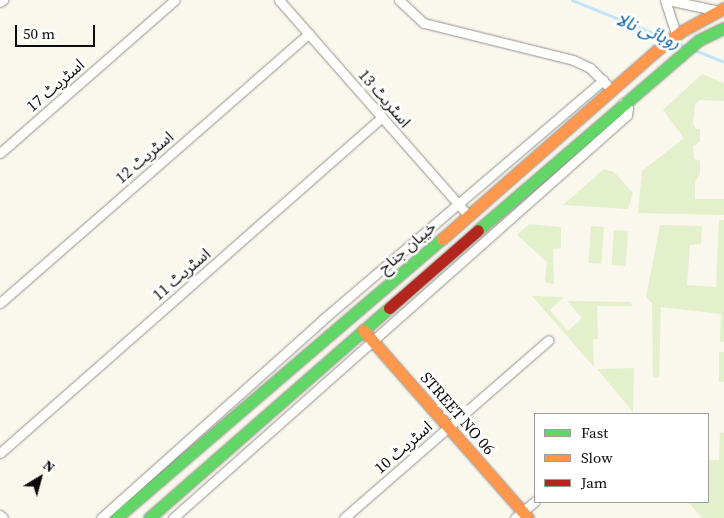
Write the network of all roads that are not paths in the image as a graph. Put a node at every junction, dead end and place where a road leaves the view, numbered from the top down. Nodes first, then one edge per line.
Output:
1 (3, 0) edge
2 (175, 0) edge
3 (278, 0) edge
4 (399, 0) edge
5 (666, 0) edge
6 (0, 2) edge
7 (721, 10) edge
8 (724, 28) edge
9 (309, 33) junction
10 (675, 35) junction
11 (603, 80) junction
12 (612, 90) junction
13 (623, 103) junction
14 (382, 117) junction
15 (0, 153) edge
16 (457, 204) junction
17 (469, 216) junction
18 (0, 303) edge
19 (321, 321) junction
20 (363, 330) junction
21 (332, 334) junction
22 (549, 340) dead end
23 (374, 342) junction
24 (449, 427) junction
25 (0, 453) edge
26 (534, 501) edge
27 (0, 515) edge
28 (522, 516) edge
29 (2, 518) edge
30 (101, 518) edge
31 (116, 518) edge
32 (149, 518) edge
33 (173, 518) edge
34 (344, 518) edge

1 - 6 street
2 - 15 street, اسٹریٹ 17
3 - 9 street, اسٹریٹ 13
4 - 11 street
5 - 7 street
5 - 10 street
7 - 10 main road, خیبان جناح
8 - 13 main road, خیبان جناح
9 - 14 street, اسٹریٹ 13
9 - 18 street, اسٹریٹ 12
10 - 12 main road, خیبان جناح
11 - 12 street
11 - 16 street
12 - 17 main road, خیبان جناح
13 - 20 main road, خیبان جناح
13 - 23 street
14 - 16 street, اسٹریٹ 13
14 - 25 street, اسٹریٹ 11
16 - 17 street, اسٹریٹ 13
16 - 19 street
17 - 21 main road, خیبان جناح
19 - 21 street
19 - 30 street
20 - 23 main road, STREET NO 06
20 - 32 main road, خیبان جناح
21 - 31 main road, خیبان جناح
22 - 24 street, اسٹریٹ 10
23 - 24 main road, STREET NO 06
23 - 33 street
24 - 28 main road, STREET NO 06
24 - 34 street, اسٹریٹ 10
26 - 28 street
27 - 29 street

